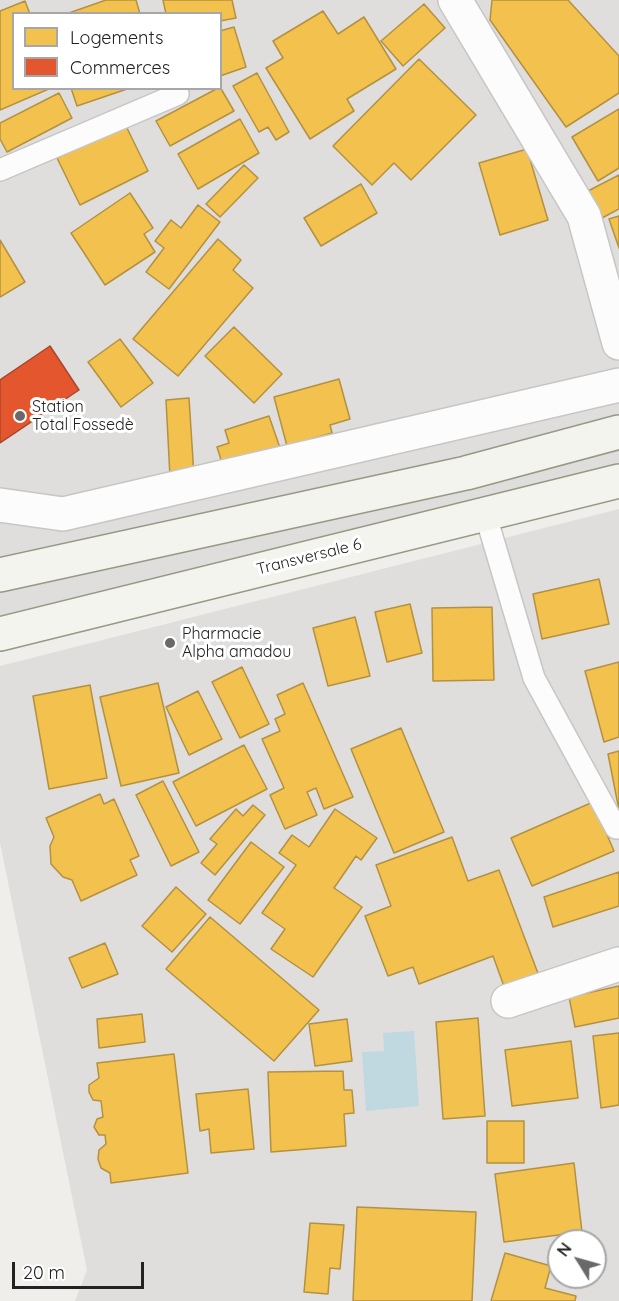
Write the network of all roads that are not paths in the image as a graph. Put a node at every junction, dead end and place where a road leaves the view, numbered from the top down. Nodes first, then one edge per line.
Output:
1 (455, 0) edge
2 (178, 94) dead end
3 (0, 170) edge
4 (619, 343) edge
5 (619, 385) edge
6 (619, 432) edge
7 (619, 481) edge
8 (0, 505) edge
9 (485, 513) junction
10 (0, 575) edge
11 (0, 634) edge
12 (619, 828) edge
13 (619, 964) edge
14 (508, 1001) dead end

1 - 4 street
2 - 3 lane
5 - 8 street
6 - 10 main road
7 - 9 main road, Transversale 6
9 - 11 main road, Transversale 6
9 - 12 lane
13 - 14 street

